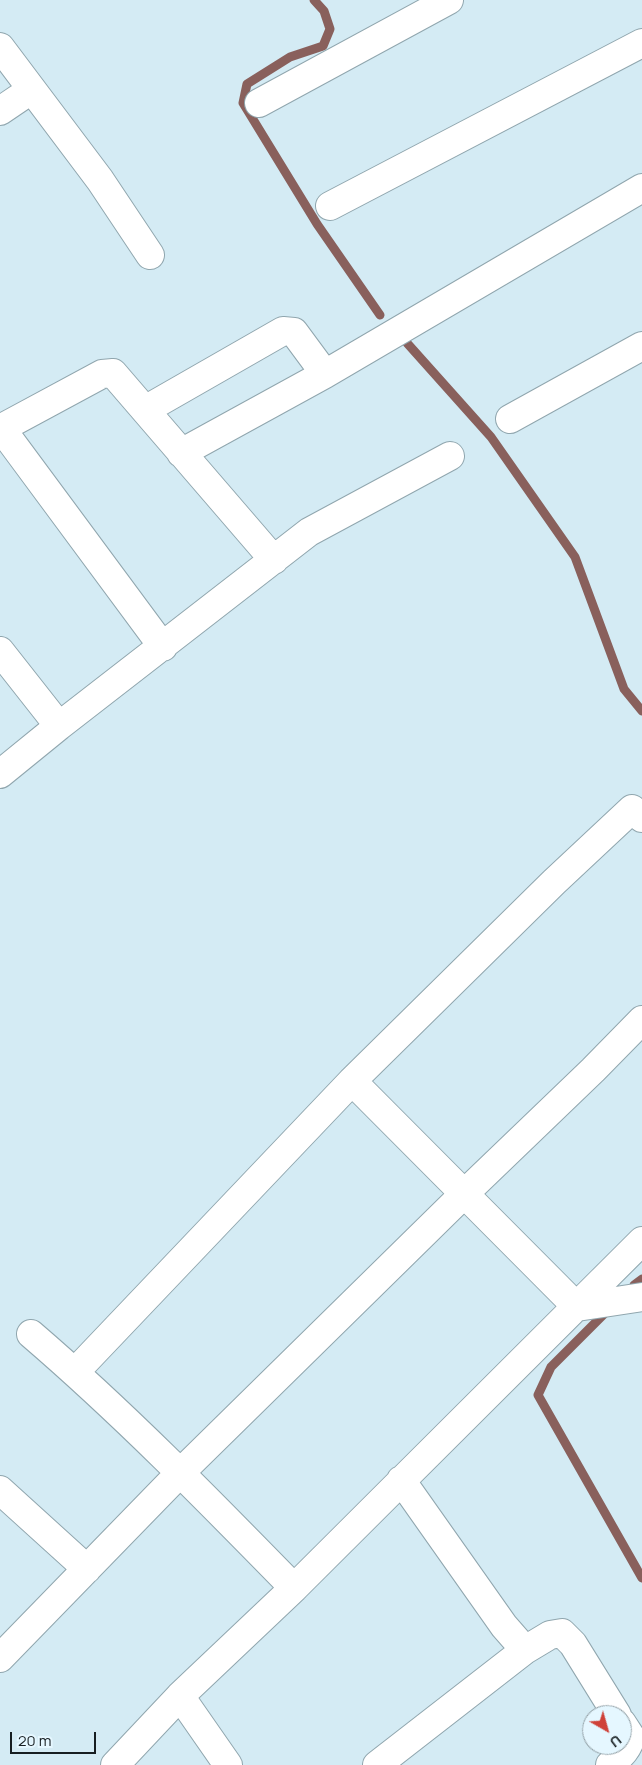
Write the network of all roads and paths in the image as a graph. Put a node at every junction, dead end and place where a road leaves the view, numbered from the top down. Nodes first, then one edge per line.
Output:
1 (449, 0) edge
2 (642, 43) edge
3 (0, 48) edge
4 (31, 90) junction
5 (259, 103) dead end
6 (0, 111) edge
7 (642, 188) edge
8 (330, 206) dead end
9 (150, 255) dead end
10 (642, 346) edge
11 (325, 374) junction
12 (145, 410) junction
13 (510, 419) dead end
14 (0, 429) edge
15 (181, 454) junction
16 (450, 456) dead end
17 (274, 560) junction
18 (163, 646) junction
19 (0, 651) edge
20 (59, 726) junction
21 (0, 774) edge
22 (639, 808) edge
23 (642, 1020) edge
24 (352, 1081) junction
25 (465, 1193) junction
26 (642, 1241) edge
27 (642, 1297) edge
28 (577, 1307) junction
29 (30, 1334) dead end
30 (75, 1372) junction
31 (180, 1472) junction
32 (401, 1480) junction
33 (0, 1490) edge
34 (87, 1569) junction
35 (294, 1588) junction
36 (525, 1650) junction
37 (0, 1658) edge
38 (180, 1696) junction
39 (611, 1705) edge
40 (622, 1755) edge
41 (115, 1765) edge
42 (228, 1765) edge
43 (377, 1765) edge
44 (610, 1765) edge

1 - 5 street
2 - 8 street
3 - 4 street
4 - 6 street
4 - 9 street
7 - 11 street
10 - 13 street
11 - 12 street
11 - 15 street
12 - 14 street
12 - 15 street
14 - 18 street
15 - 17 street
16 - 17 street
17 - 18 street
18 - 20 street
19 - 20 street
20 - 21 street
22 - 24 street
23 - 25 street
24 - 25 street
24 - 30 street
25 - 28 street
25 - 31 street
26 - 28 street
27 - 28 street
28 - 32 street
29 - 30 street
30 - 31 street
31 - 34 street
31 - 35 street
32 - 35 street
32 - 36 street
33 - 34 street
34 - 37 street
35 - 38 street
36 - 39 street
36 - 43 street
38 - 41 street
38 - 42 street
40 - 44 street

